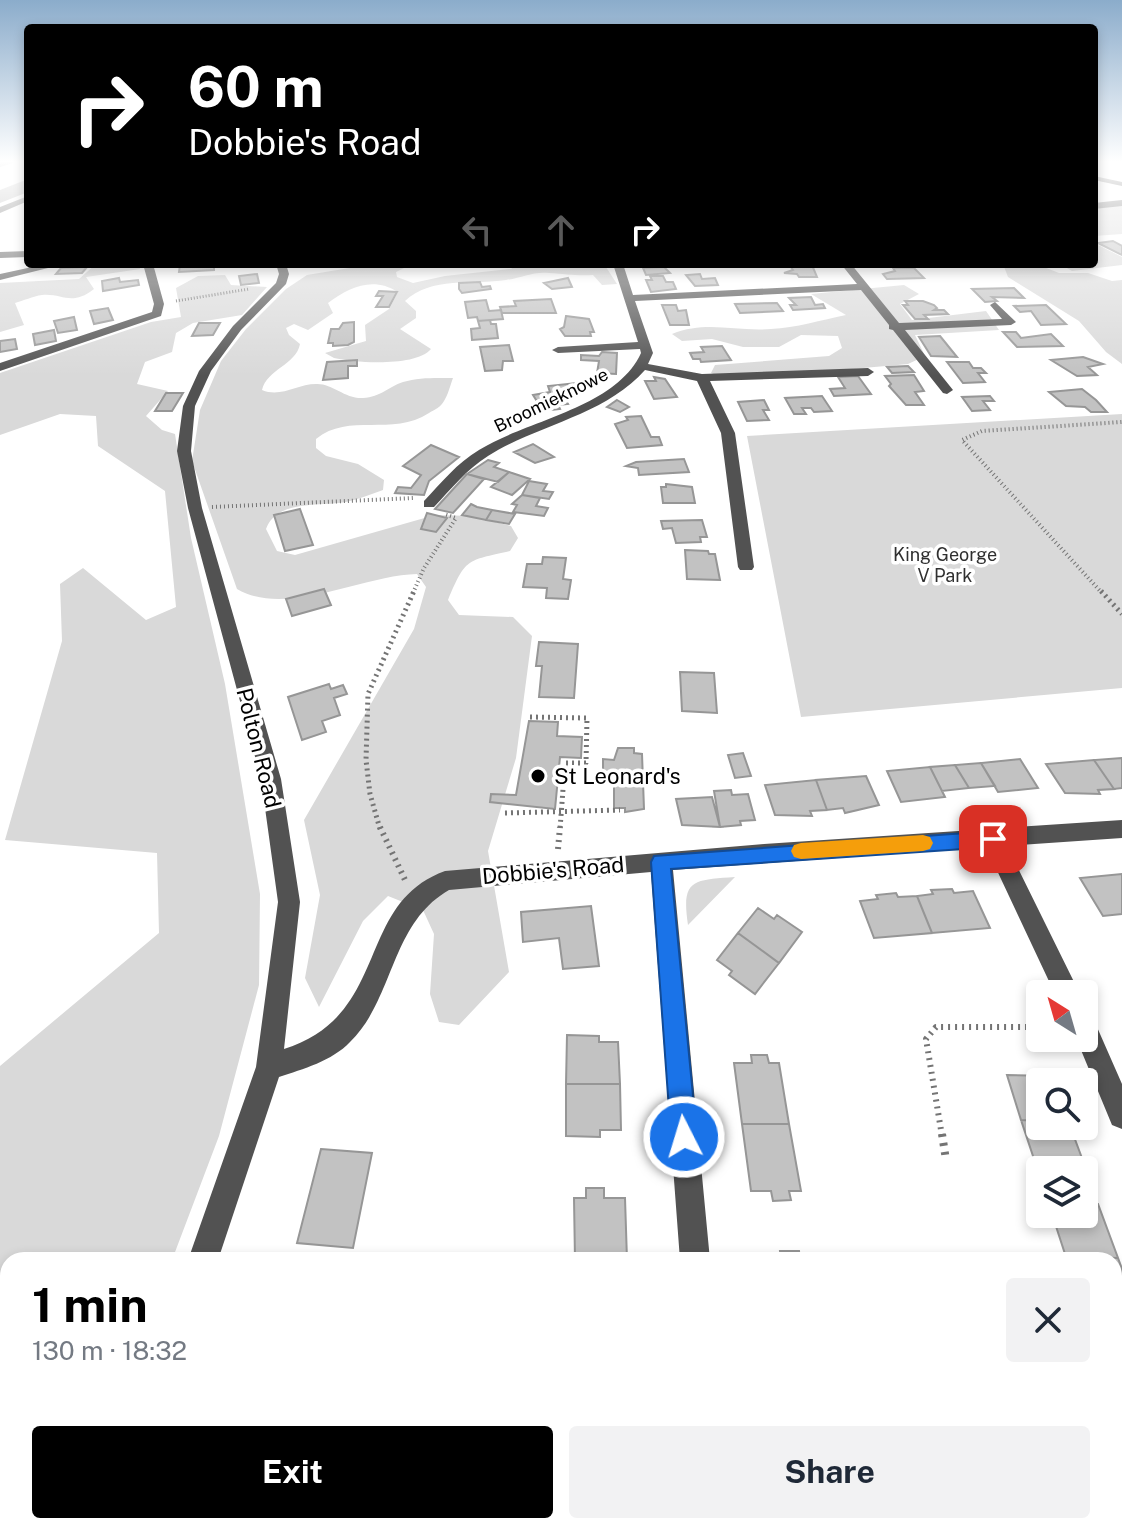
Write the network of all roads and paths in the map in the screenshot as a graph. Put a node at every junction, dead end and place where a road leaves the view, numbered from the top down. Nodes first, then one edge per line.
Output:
1 (24, 254) edge
2 (0, 255) edge
3 (41, 268) edge
4 (149, 268) edge
5 (282, 268) edge
6 (619, 268) edge
7 (849, 268) edge
8 (0, 277) edge
9 (281, 284) junction
10 (861, 287) junction
11 (630, 298) junction
12 (159, 304) junction
13 (995, 305) dead end
14 (893, 327) junction
15 (645, 345) junction
16 (558, 350) dead end
17 (643, 366) junction
18 (0, 367) edge
19 (868, 372) dead end
20 (702, 378) junction
21 (947, 390) dead end
22 (1122, 422) edge
23 (432, 501) junction
24 (195, 508) junction
25 (746, 567) dead end
26 (1122, 614) edge
27 (530, 717) dead end
28 (562, 810) junction
29 (620, 810) dead end
30 (505, 813) dead end
31 (1122, 829) edge
32 (993, 839) junction
33 (661, 862) junction
34 (557, 870) junction
35 (415, 899) junction
36 (1061, 980) edge
37 (1026, 1027) edge
38 (1095, 1052) edge
39 (269, 1067) junction
40 (1122, 1115) edge
41 (946, 1160) dead end
42 (206, 1252) edge
43 (694, 1252) edge

1 - 2 street
3 - 8 street
4 - 12 street
5 - 9 street
6 - 11 street
7 - 10 street
9 - 12 path
9 - 24 street, Polton Road
10 - 11 street
10 - 14 street
11 - 15 street
12 - 18 street
13 - 14 street
14 - 21 street
15 - 16 street
15 - 17 street
17 - 20 street
17 - 23 street, Broomieknowe
19 - 20 street
20 - 25 street
22 - 26 path
23 - 24 path
23 - 35 path
24 - 39 street, Polton Road
27 - 28 path
28 - 29 path
28 - 30 path
28 - 34 path
31 - 32 street, Dobbie's Road
32 - 33 street, Dobbie's Road
32 - 36 street
33 - 34 street, Dobbie's Road
33 - 43 street
34 - 35 street, Dobbie's Road
35 - 39 street
37 - 41 path
38 - 40 street
39 - 42 street, Polton Road

